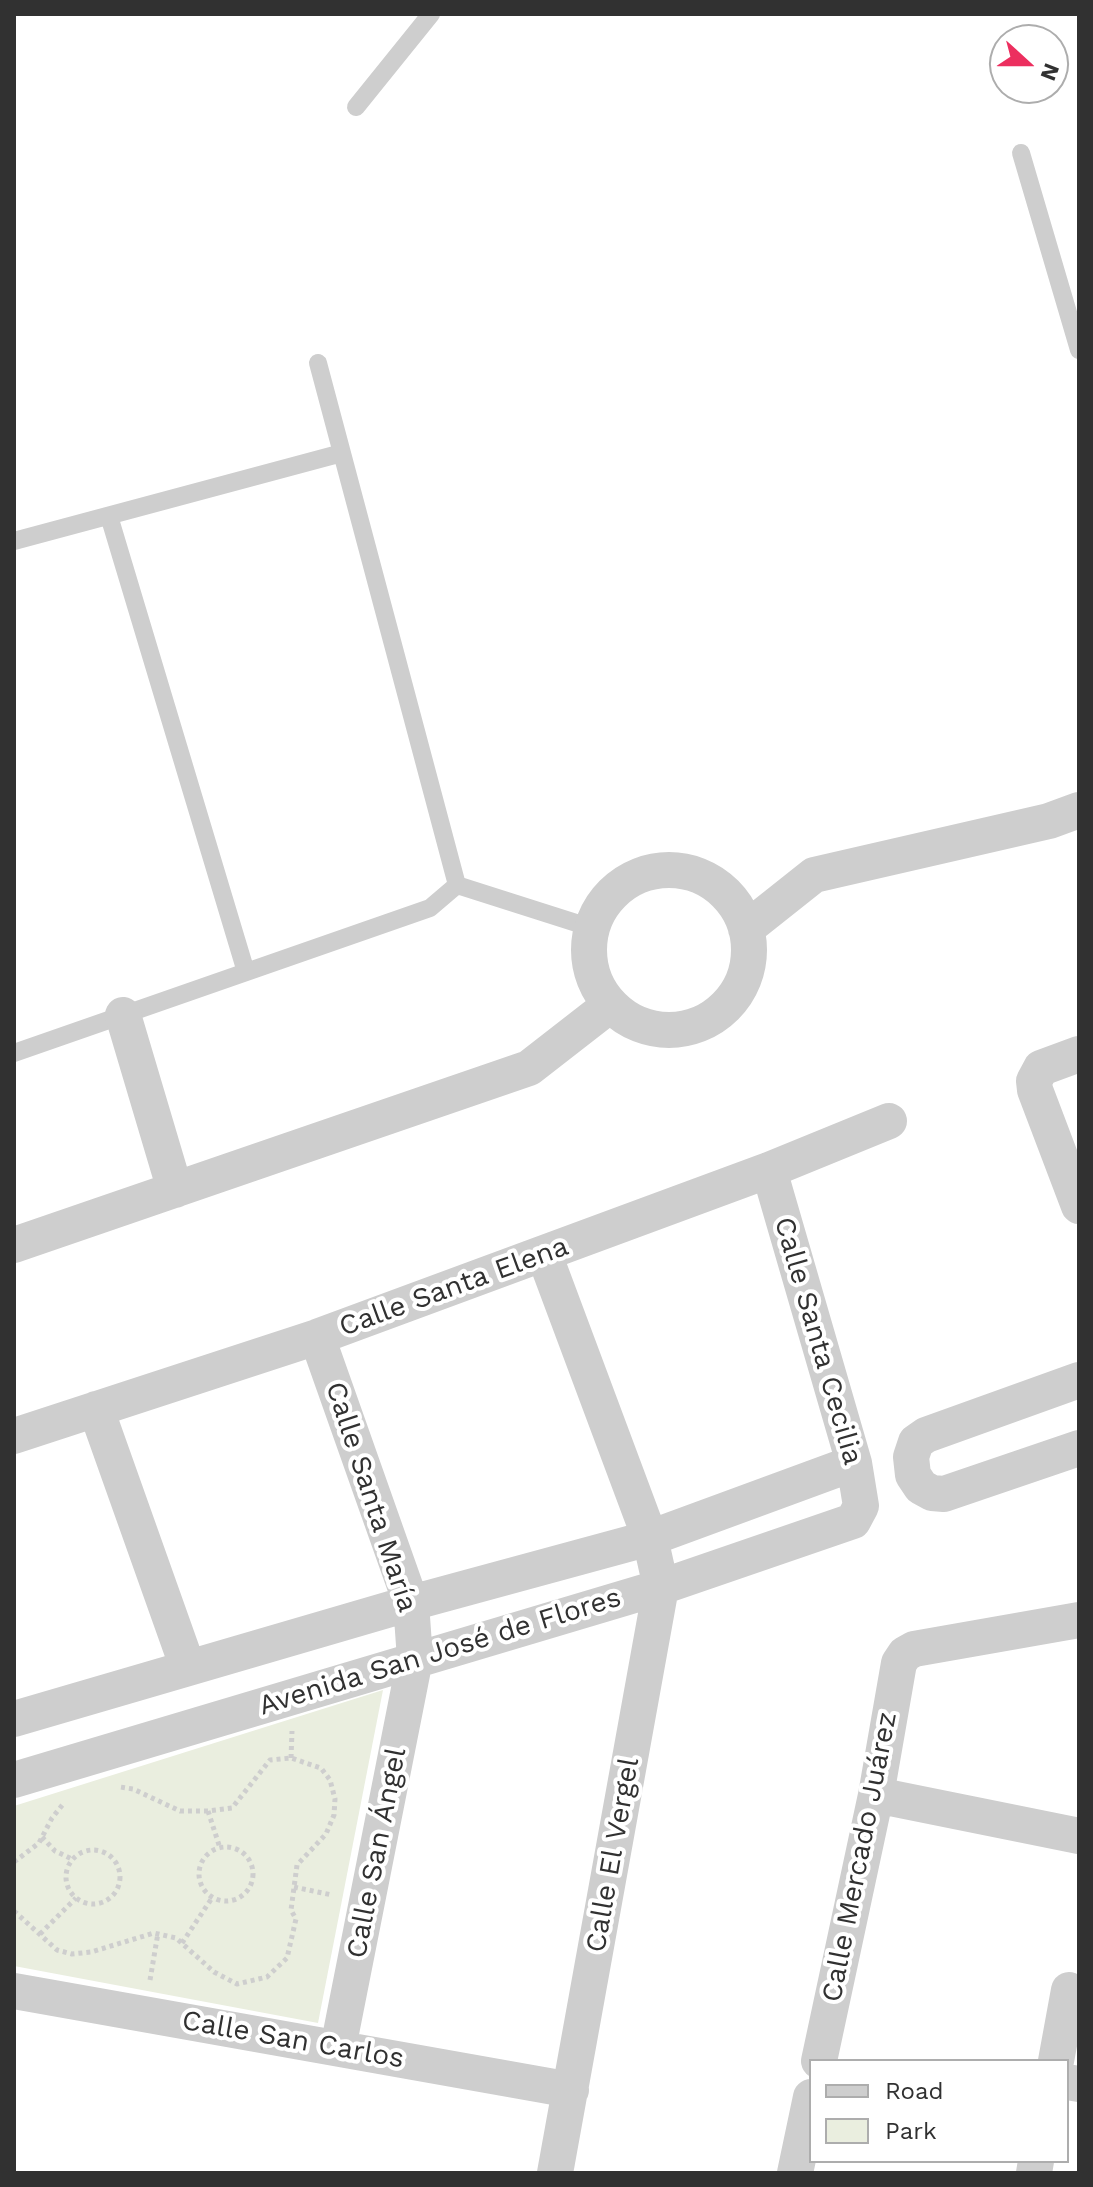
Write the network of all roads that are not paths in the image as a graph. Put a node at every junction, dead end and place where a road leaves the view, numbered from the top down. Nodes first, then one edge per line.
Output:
1 (431, 14) edge
2 (356, 107) dead end
3 (1021, 153) dead end
4 (1079, 350) edge
5 (318, 363) dead end
6 (342, 453) junction
7 (109, 516) junction
8 (14, 541) edge
9 (1079, 810) edge
10 (457, 885) junction
11 (592, 928) junction
12 (746, 929) junction
13 (246, 972) junction
14 (610, 1005) junction
15 (123, 1015) junction
16 (14, 1053) edge
17 (1079, 1054) edge
18 (889, 1121) dead end
19 (769, 1170) junction
20 (175, 1190) junction
21 (1079, 1206) edge
22 (14, 1245) edge
23 (544, 1254) junction
24 (317, 1337) junction
25 (1079, 1380) edge
26 (96, 1409) junction
27 (14, 1436) edge
28 (1079, 1448) edge
29 (854, 1463) junction
30 (859, 1512) joint
31 (650, 1538) junction
32 (661, 1587) junction
33 (411, 1603) junction
34 (1079, 1620) edge
35 (415, 1659) junction
36 (188, 1668) junction
37 (14, 1719) edge
38 (14, 1780) edge
39 (876, 1795) junction
40 (1079, 1836) edge
41 (1069, 1990) dead end
42 (14, 1991) edge
43 (338, 2048) junction
44 (819, 2059) edge
45 (1056, 2059) edge
46 (571, 2090) junction
47 (809, 2106) edge
48 (555, 2173) edge
49 (795, 2173) edge

1 - 2 lane
3 - 4 lane
5 - 6 lane
6 - 7 lane
6 - 10 lane
7 - 8 lane
7 - 13 lane
9 - 12 street
10 - 11 lane
10 - 13 lane
11 - 12 street
11 - 14 street
12 - 14 street
13 - 15 lane
14 - 20 street
15 - 16 lane
15 - 20 street
17 - 21 street
18 - 19 street, Calle Santa Elena
19 - 23 street, Calle Santa Elena
19 - 29 street, Calle Santa Cecilia
20 - 22 street
23 - 24 street, Calle Santa Elena
23 - 31 street, Calle El Vergel
24 - 26 street, Calle Santa Elena
24 - 33 street, Calle Santa María
25 - 28 street
26 - 27 street, Calle Santa Elena
26 - 36 street
29 - 30 street, Calle Santa Cecilia
29 - 31 street, Avenida San José de Flores
30 - 32 street, Avenida San José de Flores
31 - 32 street, Calle El Vergel
31 - 33 street, Avenida San José de Flores
32 - 35 street, Avenida San José de Flores
32 - 46 street, Calle El Vergel
33 - 35 street, Calle Santa María
33 - 36 street, Avenida San José de Flores
34 - 39 street, Calle Mercado Juárez
35 - 38 street, Avenida San José de Flores
35 - 43 street, Calle San Ángel
36 - 37 street, Avenida San José de Flores
39 - 40 street
39 - 44 street, Calle Mercado Juárez
41 - 45 street
42 - 43 street, Calle San Carlos
43 - 46 street, Calle San Carlos
46 - 48 street, Calle El Vergel
47 - 49 street

